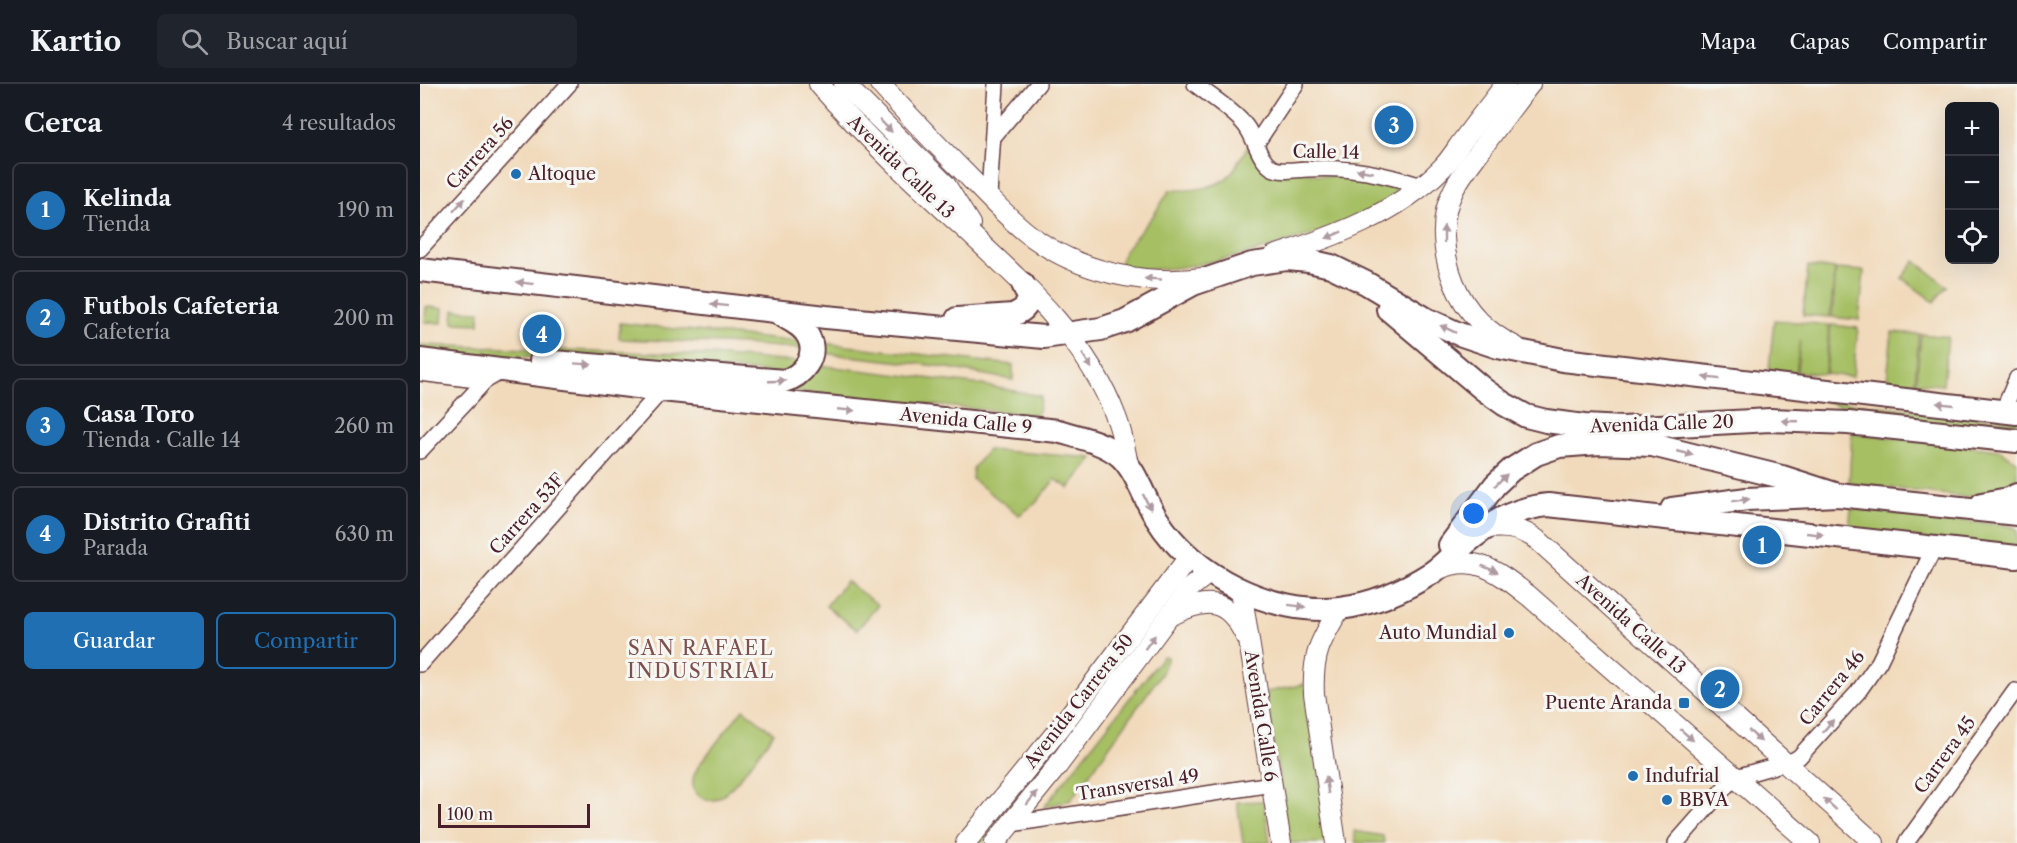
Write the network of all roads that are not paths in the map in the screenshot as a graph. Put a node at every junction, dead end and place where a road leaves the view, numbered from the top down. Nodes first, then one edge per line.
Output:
1 (570, 84) edge
2 (819, 84) edge
3 (844, 84) edge
4 (996, 84) edge
5 (1038, 84) edge
6 (1195, 84) edge
7 (1296, 84) edge
8 (1506, 84) edge
9 (1530, 84) edge
10 (887, 85) edge
11 (864, 104) junction
12 (994, 136) junction
13 (1256, 144) junction
14 (1422, 186) junction
15 (989, 196) junction
16 (985, 248) junction
17 (420, 249) edge
18 (1251, 264) junction
19 (420, 270) edge
20 (1212, 276) junction
21 (1023, 284) junction
22 (777, 312) junction
23 (886, 323) junction
24 (1068, 334) junction
25 (1544, 357) junction
26 (420, 359) edge
27 (420, 373) edge
28 (493, 376) junction
29 (2017, 378) edge
30 (1769, 384) junction
31 (663, 390) junction
32 (2010, 412) edge
33 (1880, 427) junction
34 (1991, 438) junction
35 (2017, 441) edge
36 (420, 451) edge
37 (2017, 454) edge
38 (1128, 465) junction
39 (1838, 495) junction
40 (1599, 510) junction
41 (2015, 510) edge
42 (1484, 529) junction
43 (1934, 548) junction
44 (2017, 556) edge
45 (1189, 557) junction
46 (1210, 572) junction
47 (1430, 573) junction
48 (1241, 590) junction
49 (1340, 608) junction
50 (1169, 616) junction
51 (1250, 645) junction
52 (420, 664) edge
53 (2016, 692) edge
54 (1785, 763) junction
55 (1736, 778) junction
56 (1272, 784) junction
57 (1011, 824) junction
58 (966, 843) edge
59 (995, 843) edge
60 (1281, 843) edge
61 (1336, 843) edge
62 (1676, 843) edge
63 (1810, 843) edge
64 (1874, 843) edge
65 (1906, 843) edge

17 -> 1 street, Carrera 56
2 - 16 main road, Avenida Calle 13
3 - 11 main road, Avenida Calle 13
4 - 12 street
5 - 12 street
6 - 13 street, Calle 14
7 - 13 street
8 - 14 main road
25 -> 9 main road, Avenida Calle 20
10 - 11 street
10 - 15 main road
11 -> 16 main road, Avenida Calle 13
12 - 15 street
14 -> 13 street, Calle 14
14 -> 18 main road
20 -> 15 main road
16 - 21 main road, Avenida Calle 13
18 - 20 highway, Avenida Calle 20
25 -> 18 highway, Avenida Calle 20
22 -> 19 highway
20 - 24 highway, Avenida Calle 20
33 -> 20 highway, Avenida Calle 20
21 - 23 highway
21 - 24 main road, Avenida Calle 13
22 - 23 highway
26 -> 22 highway
23 - 24 highway, Avenida Calle 20
24 -> 38 main road, Avenida Calle 13
30 -> 25 highway, Avenida Calle 20
26 - 28 highway, Avenida Calle 9
27 - 28 street
28 - 31 highway, Avenida Calle 9
28 - 36 street
29 - 32 street
32 -> 30 highway, Avenida Calle 20
30 - 33 highway
31 -> 38 highway, Avenida Calle 9
31 - 52 street, Carrera 53F
33 - 34 highway, Avenida Calle 20
34 - 35 highway, Avenida Calle 20
34 - 37 highway
38 -> 45 highway, Avenida Calle 9
40 -> 39 highway
39 - 41 highway
47 -> 39 highway
40 - 42 highway
40 -> 43 highway
42 - 47 highway
42 -> 54 main road, Avenida Calle 13
43 - 44 highway
54 -> 43 street, Carrera 46
45 - 46 highway, Avenida Calle 9
45 - 58 main road, Avenida Carrera 50
46 - 48 highway, Avenida Calle 9
46 - 50 main road, Avenida Carrera 50
47 - 49 highway, Avenida Calle 9
47 -> 55 main road
48 -> 49 highway, Avenida Calle 9
48 - 51 main road, Avenida Calle 6
61 -> 49 main road
50 - 51 main road
57 -> 50 main road, Avenida Carrera 50
51 - 56 main road, Avenida Calle 6
53 - 65 street, Carrera 45
54 - 55 street, Carrera 46
64 -> 54 main road, Avenida Calle 13
55 - 62 street
55 - 63 main road
56 - 57 street, Transversal 49
56 - 60 main road, Avenida Calle 6
57 - 59 main road, Avenida Carrera 50

